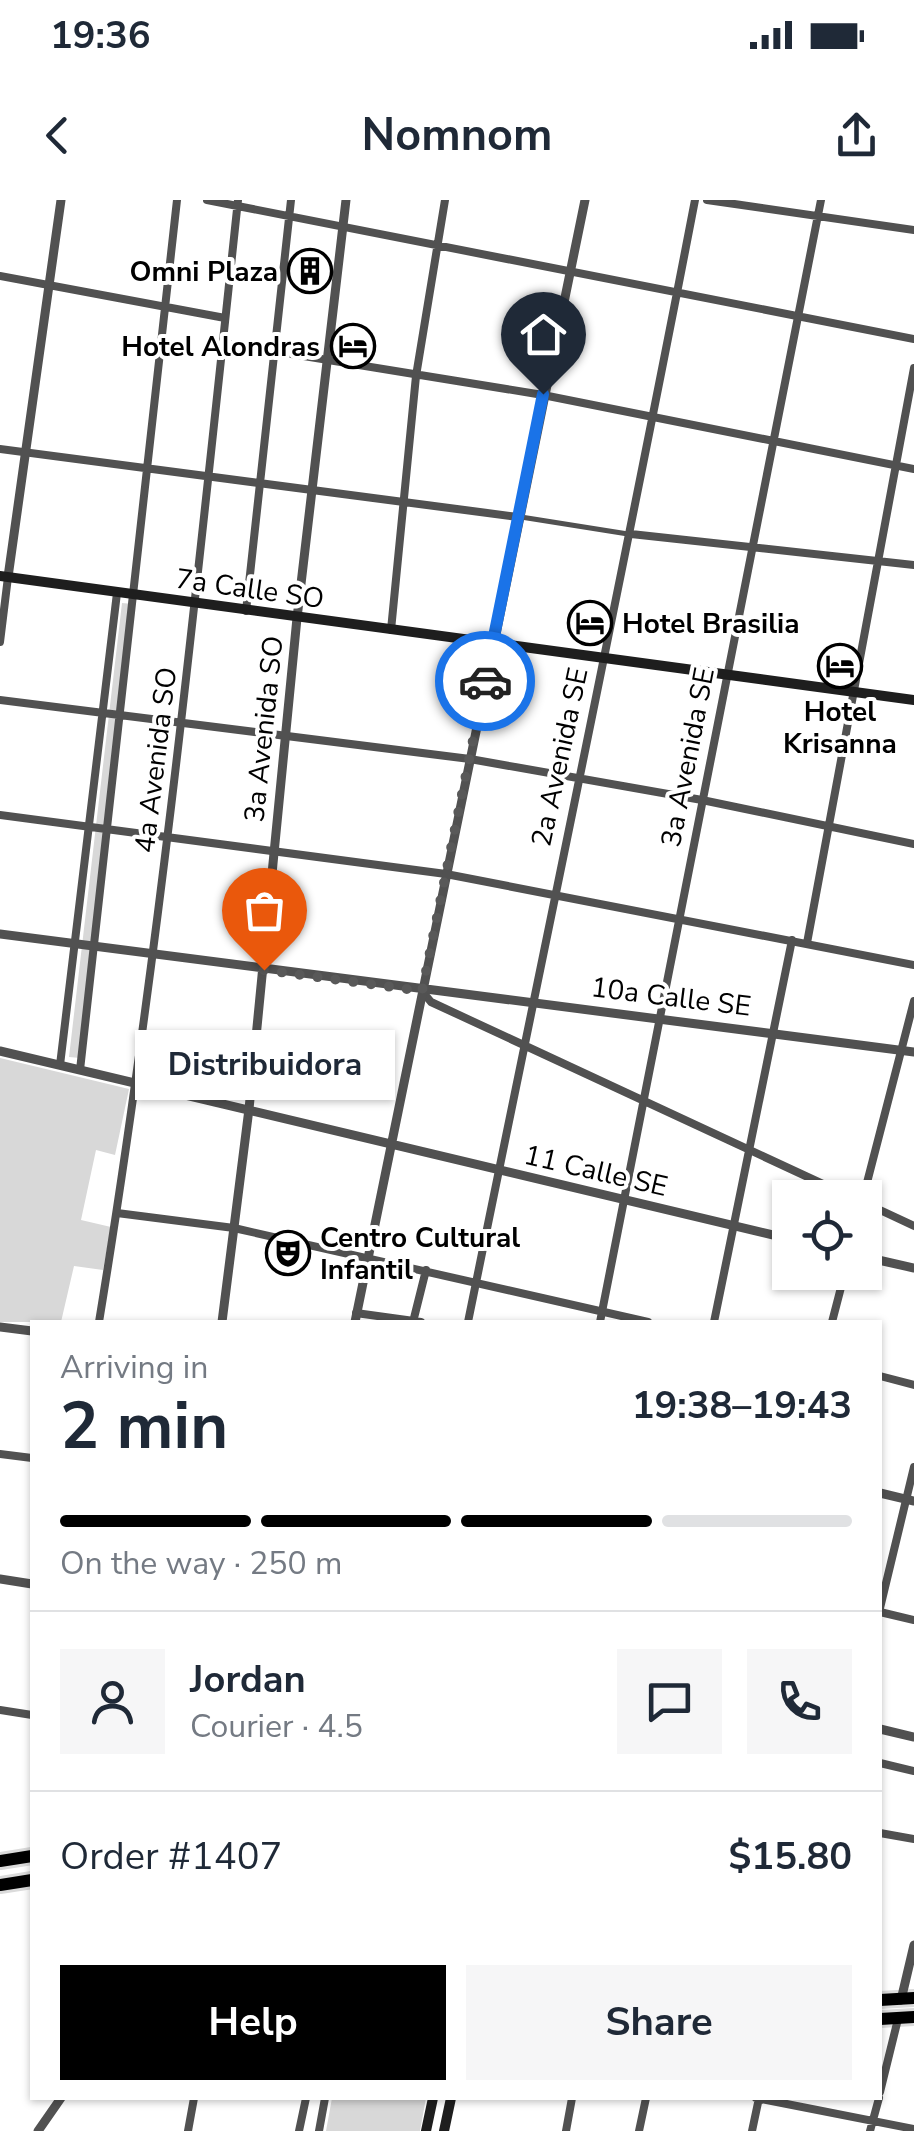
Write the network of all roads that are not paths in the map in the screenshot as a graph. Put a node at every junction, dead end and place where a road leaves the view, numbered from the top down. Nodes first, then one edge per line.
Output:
1 (60, 200) edge
2 (176, 200) edge
3 (207, 200) edge
4 (291, 200) edge
5 (346, 200) edge
6 (445, 200) edge
7 (585, 200) edge
8 (694, 200) edge
9 (706, 200) edge
10 (820, 200) edge
11 (237, 203) edge
12 (290, 216) junction
13 (817, 218) junction
14 (344, 226) junction
15 (914, 230) edge
16 (436, 244) junction
17 (570, 270) junction
18 (0, 276) edge
19 (48, 288) junction
20 (677, 292) junction
21 (165, 308) junction
22 (798, 316) junction
23 (225, 318) junction
24 (914, 339) edge
25 (224, 343) junction
26 (274, 352) junction
27 (327, 360) junction
28 (914, 368) edge
29 (416, 376) junction
30 (543, 394) junction
31 (651, 416) junction
32 (773, 441) junction
33 (0, 449) edge
34 (24, 453) junction
35 (897, 466) junction
36 (914, 469) edge
37 (148, 471) junction
38 (209, 480) junction
39 (260, 486) junction
40 (312, 492) junction
41 (404, 504) junction
42 (518, 517) junction
43 (632, 534) junction
44 (752, 548) junction
45 (879, 562) junction
46 (914, 565) edge
47 (4, 576) edge
48 (117, 592) junction
49 (136, 595) junction
50 (196, 604) junction
51 (246, 611) junction
52 (297, 618) junction
53 (392, 630) junction
54 (494, 641) junction
55 (0, 642) edge
56 (603, 654) junction
57 (727, 672) junction
58 (855, 691) junction
59 (0, 700) edge
60 (914, 700) edge
61 (102, 713) junction
62 (122, 716) junction
63 (182, 723) junction
64 (286, 736) junction
65 (470, 760) junction
66 (578, 778) junction
67 (702, 800) junction
68 (0, 815) edge
69 (88, 827) junction
70 (830, 827) junction
71 (108, 830) junction
72 (168, 837) junction
73 (914, 844) edge
74 (274, 852) junction
75 (446, 874) junction
76 (554, 893) junction
77 (678, 918) junction
78 (0, 934) edge
79 (792, 940) junction
80 (807, 943) junction
81 (74, 944) junction
82 (94, 947) junction
83 (154, 955) junction
84 (914, 964) edge
85 (264, 970) junction
86 (422, 991) junction
87 (537, 1001) junction
88 (914, 1001) edge
89 (659, 1017) junction
90 (775, 1032) junction
91 (527, 1044) junction
92 (0, 1051) edge
93 (900, 1051) junction
94 (914, 1052) edge
95 (60, 1065) junction
96 (80, 1070) junction
97 (138, 1083) junction
98 (643, 1100) junction
99 (249, 1109) junction
100 (391, 1144) junction
101 (752, 1150) junction
102 (499, 1170) junction
103 (815, 1180) edge
104 (869, 1180) edge
105 (623, 1200) junction
106 (882, 1209) edge
107 (117, 1213) junction
108 (735, 1226) junction
109 (914, 1226) edge
110 (234, 1228) junction
111 (772, 1235) edge
112 (368, 1256) junction
113 (882, 1261) edge
114 (914, 1268) edge
115 (426, 1270) junction
116 (476, 1282) junction
117 (840, 1290) edge
118 (356, 1318) edge
119 (601, 1318) edge
120 (99, 1320) edge
121 (222, 1320) edge
122 (386, 1320) edge
123 (416, 1320) edge
124 (468, 1320) edge
125 (714, 1320) edge
126 (833, 1320) edge
127 (0, 1328) edge
128 (30, 1331) edge
129 (882, 1377) edge
130 (914, 1385) edge
131 (0, 1454) edge
132 (30, 1458) edge
133 (914, 1467) edge
134 (882, 1493) edge
135 (910, 1500) edge
136 (0, 1579) edge
137 (30, 1584) edge
138 (882, 1603) edge
139 (882, 1611) edge
140 (914, 1620) edge
141 (0, 1710) edge
142 (30, 1714) edge
143 (882, 1729) edge
144 (914, 1737) edge
145 (882, 1763) edge
146 (914, 1771) edge
147 (882, 1833) edge
148 (914, 1840) edge
149 (30, 1856) edge
150 (0, 1861) edge
151 (30, 1880) edge
152 (0, 1884) edge
153 (914, 1945) edge
154 (908, 1999) edge
155 (882, 2000) edge
156 (914, 2017) edge
157 (882, 2018) edge
158 (898, 2018) junction
159 (882, 2083) edge
160 (59, 2100) edge
161 (194, 2100) edge
162 (306, 2100) edge
163 (326, 2100) edge
164 (434, 2100) edge
165 (451, 2100) edge
166 (572, 2100) edge
167 (646, 2100) edge
168 (758, 2100) edge
169 (768, 2100) edge
170 (878, 2100) edge
171 (872, 2121) junction
172 (914, 2129) edge
173 (38, 2131) edge
174 (188, 2131) edge
175 (299, 2131) edge
176 (319, 2131) edge
177 (426, 2131) edge
178 (444, 2131) edge
179 (566, 2131) edge
180 (639, 2131) edge
181 (752, 2131) edge
182 (870, 2131) edge

1 - 19 street
2 - 21 street
3 - 11 street
4 - 12 street
5 - 14 street, 3a Avenida SO
6 - 16 street
7 - 17 street
8 - 20 street, 2a Avenida SE
9 - 13 street
10 - 13 street, 3a Avenida SE
11 - 12 street
11 - 23 street, 4a Avenida SO
12 - 14 street
12 - 26 street
13 - 15 street
13 - 22 street, 3a Avenida SE
14 - 16 street
14 - 27 street, 3a Avenida SO
16 - 17 street
16 - 29 street
17 - 20 street
17 - 30 street
18 - 19 street
19 - 21 street
19 - 34 street
20 - 22 street
20 - 31 street, 2a Avenida SE
21 - 23 street
21 - 37 street
22 - 24 street
22 - 32 street, 3a Avenida SE
23 - 25 street, 4a Avenida SO
25 - 26 street
25 - 38 street, 4a Avenida SO
26 - 27 street
26 - 39 street
27 - 29 street
27 - 40 street, 3a Avenida SO
28 - 35 street
29 - 30 street
29 - 41 street
30 - 31 street
30 - 42 street
31 - 32 street
31 - 43 street, 2a Avenida SE
32 - 35 street
32 - 44 street, 3a Avenida SE
33 - 34 street
34 - 37 street
34 - 47 street
35 - 36 street
35 - 45 street
37 - 38 street
37 - 49 street
38 - 39 street
38 - 50 street, 4a Avenida SO
39 - 40 street
39 - 51 street
40 - 41 street
40 - 52 street, 3a Avenida SO
41 - 42 street
41 - 53 street
42 - 43 street
42 - 54 street
43 - 44 street
43 - 56 street, 2a Avenida SE
44 - 45 street
44 - 57 street, 3a Avenida SE
45 - 46 street
45 - 58 street
47 - 48 main road, 7a Calle SO
47 - 55 street
48 - 49 main road, 7a Calle SO
48 - 61 street
49 - 50 main road, 7a Calle SO
49 - 62 street
50 - 51 main road, 7a Calle SO
50 - 63 street, 4a Avenida SO
51 - 52 main road, 7a Calle SO
52 - 53 main road, 7a Calle SO
52 - 64 street, 3a Avenida SO
53 - 54 main road, 7a Calle SO
54 - 56 main road, 7a Calle SO
54 - 65 street
56 - 57 main road, 7a Calle SO
56 - 66 street, 2a Avenida SE
57 - 58 main road, 7a Calle SO
57 - 67 street, 3a Avenida SE
58 - 60 main road, 7a Calle SO
58 - 70 street
59 - 61 street
61 - 62 street
61 - 69 street
62 - 63 street
62 - 71 street
63 - 64 street
63 - 72 street, 4a Avenida SO
64 - 65 street
64 - 74 street, 3a Avenida SO
65 - 66 street
65 - 75 street
66 - 67 street
66 - 76 street, 2a Avenida SE
67 - 70 street
67 - 77 street, 3a Avenida SE
68 - 69 street
69 - 71 street
69 - 81 street
70 - 73 street
70 - 80 street
71 - 72 street
71 - 82 street
72 - 74 street
72 - 83 street, 4a Avenida SO
74 - 75 street
74 - 85 street, 3a Avenida SO
75 - 76 street
75 - 86 street
76 - 77 street
76 - 87 street, 2a Avenida SE
77 - 79 street
77 - 89 street, 3a Avenida SE
78 - 81 street, 10a Calle SE
79 - 80 street
79 - 90 street
80 - 84 street
81 - 82 street, 10a Calle SE
81 - 95 street
82 - 83 street, 10a Calle SE
82 - 96 street
83 - 85 street, 10a Calle SE
83 - 97 street, 4a Avenida SO
85 - 86 street, 10a Calle SE
85 - 99 street, 3a Avenida SO
86 - 87 street, 10a Calle SE
86 - 91 street
86 - 100 street
87 - 89 street, 10a Calle SE
87 - 91 street, 2a Avenida SE
88 - 93 street
89 - 90 street, 10a Calle SE
89 - 98 street, 3a Avenida SE
90 - 93 street, 10a Calle SE
90 - 101 street
91 - 98 street
91 - 102 street, 2a Avenida SE
92 - 95 street, 11 Calle SE
93 - 94 street, 10a Calle SE
93 - 104 street
95 - 96 street, 11 Calle SE
96 - 97 street, 11 Calle SE
97 - 99 street, 11 Calle SE
97 - 107 street, 4a Avenida SO
98 - 101 street
98 - 105 street, 3a Avenida SE
99 - 100 street, 11 Calle SE
99 - 110 street, 3a Avenida SO
100 - 102 street, 11 Calle SE
100 - 112 street
101 - 103 street
101 - 108 street
102 - 105 street, 11 Calle SE
102 - 116 street, 2a Avenida SE
105 - 108 street, 11 Calle SE
105 - 119 street, 3a Avenida SE
106 - 109 street
107 - 110 street
107 - 120 street, 4a Avenida SO
108 - 111 street, 11 Calle SE
108 - 125 street
110 - 112 street
110 - 121 street, 3a Avenida SO
112 - 115 street
112 - 118 street
113 - 114 street
115 - 116 street
115 - 123 street
116 - 119 street
116 - 124 street, 2a Avenida SE
117 - 126 street
118 - 122 street
127 - 128 street
129 - 130 street
131 - 132 street
133 - 135 street
134 - 135 street
135 - 138 street
136 - 137 street
139 - 140 street
141 - 142 street
143 - 144 street
145 - 146 street
147 - 148 street
149 - 150 highway
151 - 152 highway
153 - 154 street
154 - 155 highway
156 - 158 highway
157 - 158 highway
158 - 159 street
160 - 173 street
161 - 174 street
162 - 175 street
163 - 176 street
164 - 177 main road
165 - 178 main road
166 - 179 street
167 - 180 street
168 - 181 street
169 - 171 street
170 - 171 street
171 - 172 street
171 - 182 street

